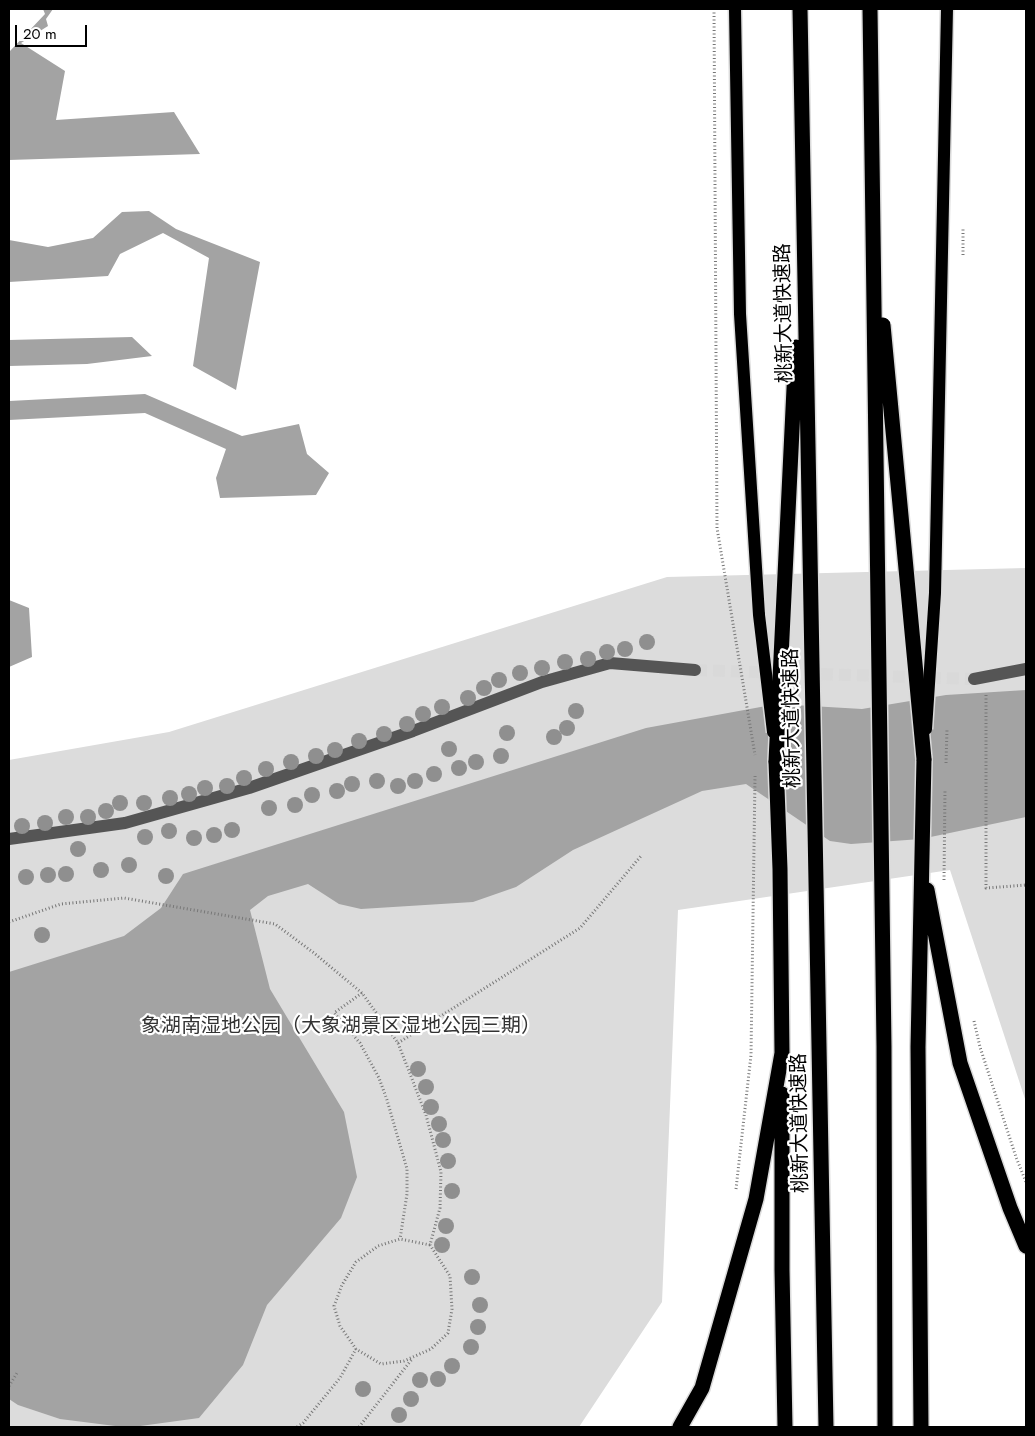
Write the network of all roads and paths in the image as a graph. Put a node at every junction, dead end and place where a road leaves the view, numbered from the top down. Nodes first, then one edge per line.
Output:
1 (714, 9) edge
2 (735, 9) edge
3 (800, 9) edge
4 (870, 9) edge
5 (947, 9) edge
6 (803, 214) junction
7 (873, 214) junction
8 (963, 222) dead end
9 (962, 261) dead end
10 (1026, 669) edge
11 (695, 670) tunnel mouth
12 (980, 678) joint
13 (947, 724) dead end
14 (755, 757) dead end
15 (924, 759) junction
16 (776, 761) junction
17 (946, 764) dead end
18 (755, 767) dead end
19 (945, 784) dead end
20 (9, 839) edge
21 (641, 856) dead end
22 (921, 860) junction
23 (944, 883) dead end
24 (1026, 885) edge
25 (9, 922) edge
26 (362, 993) junction
27 (974, 1018) dead end
28 (398, 1043) junction
29 (782, 1052) junction
30 (1026, 1182) edge
31 (735, 1194) dead end
32 (400, 1239) junction
33 (430, 1245) junction
34 (1026, 1246) edge
35 (356, 1349) junction
36 (414, 1357) junction
37 (17, 1373) dead end
38 (9, 1386) edge
39 (297, 1427) edge
40 (359, 1427) edge
41 (680, 1427) edge
42 (785, 1427) edge
43 (826, 1427) edge
44 (885, 1427) edge
45 (921, 1427) edge

1 - 14 path
2 - 16 main road, bridge
3 - 6 highway, 桃新大道快速路, bridge
4 - 7 highway, bridge
5 - 15 main road, bridge
6 - 16 highway, bridge
6 - 43 highway, 桃新大道快速路, bridge
7 - 15 highway, bridge
7 - 44 highway, bridge
8 - 9 path
10 - 12 lane
11 - 20 lane
12 - 24 path
13 - 17 path
15 - 22 highway
16 - 29 highway
18 - 31 path
19 - 23 path
21 - 28 path
22 - 34 highway
22 - 45 highway
25 - 26 path
26 - 28 path
26 - 32 path
27 - 30 path
28 - 33 path
29 - 41 highway
29 - 42 highway
32 - 33 path
32 - 35 path
33 - 36 path
35 - 36 path
35 - 39 path
36 - 40 path
37 - 38 path

